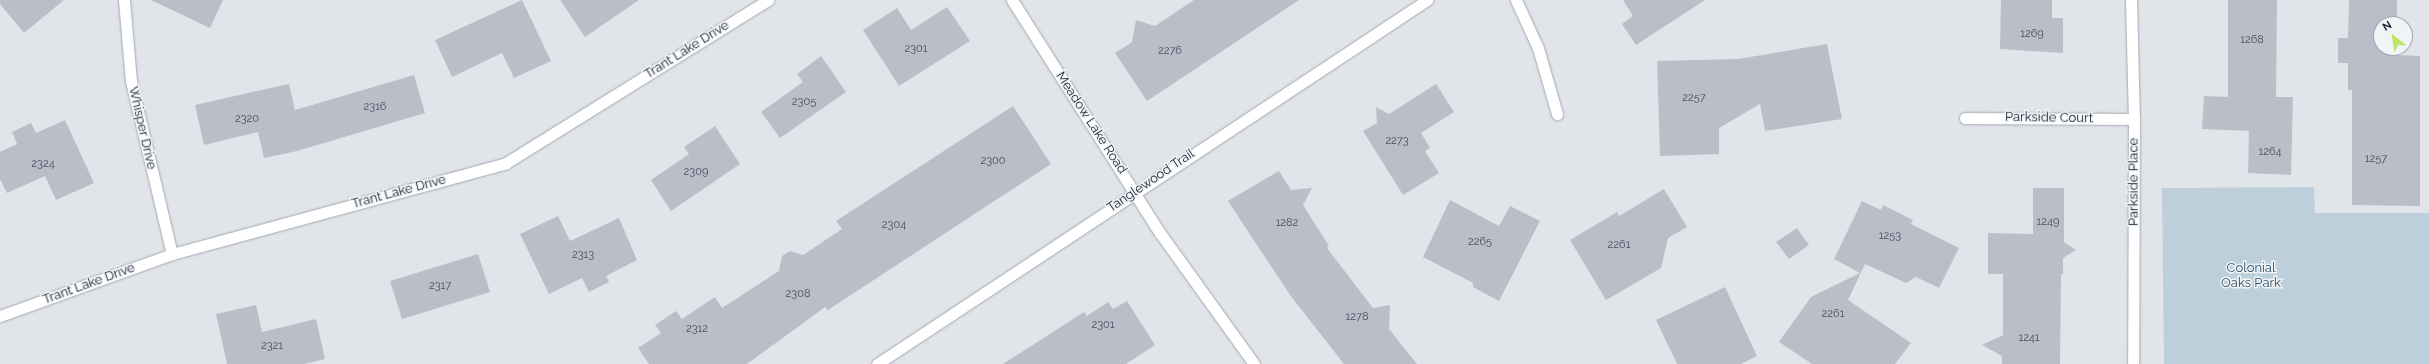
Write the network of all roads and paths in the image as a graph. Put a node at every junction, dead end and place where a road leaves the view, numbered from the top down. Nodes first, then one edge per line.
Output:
1 (124, 0) edge
2 (768, 0) edge
3 (1012, 0) edge
4 (1427, 0) edge
5 (1516, 0) edge
6 (2131, 0) edge
7 (1556, 114) dead end
8 (1965, 118) dead end
9 (2134, 119) junction
10 (1135, 192) junction
11 (172, 254) junction
12 (0, 316) edge
13 (877, 364) edge
14 (1254, 364) edge
15 (2133, 364) edge

1 - 11 street, Whisper Drive
2 - 11 street, Trant Lake Drive
3 - 10 street, Meadow Lake Road
4 - 10 street, Tanglewood Trail
5 - 7 street
6 - 9 street, Parkside Place
8 - 9 street, Parkside Court
9 - 15 street, Parkside Place
10 - 13 street, Tanglewood Trail
10 - 14 street, Meadow Lake Road
11 - 12 street, Trant Lake Drive

